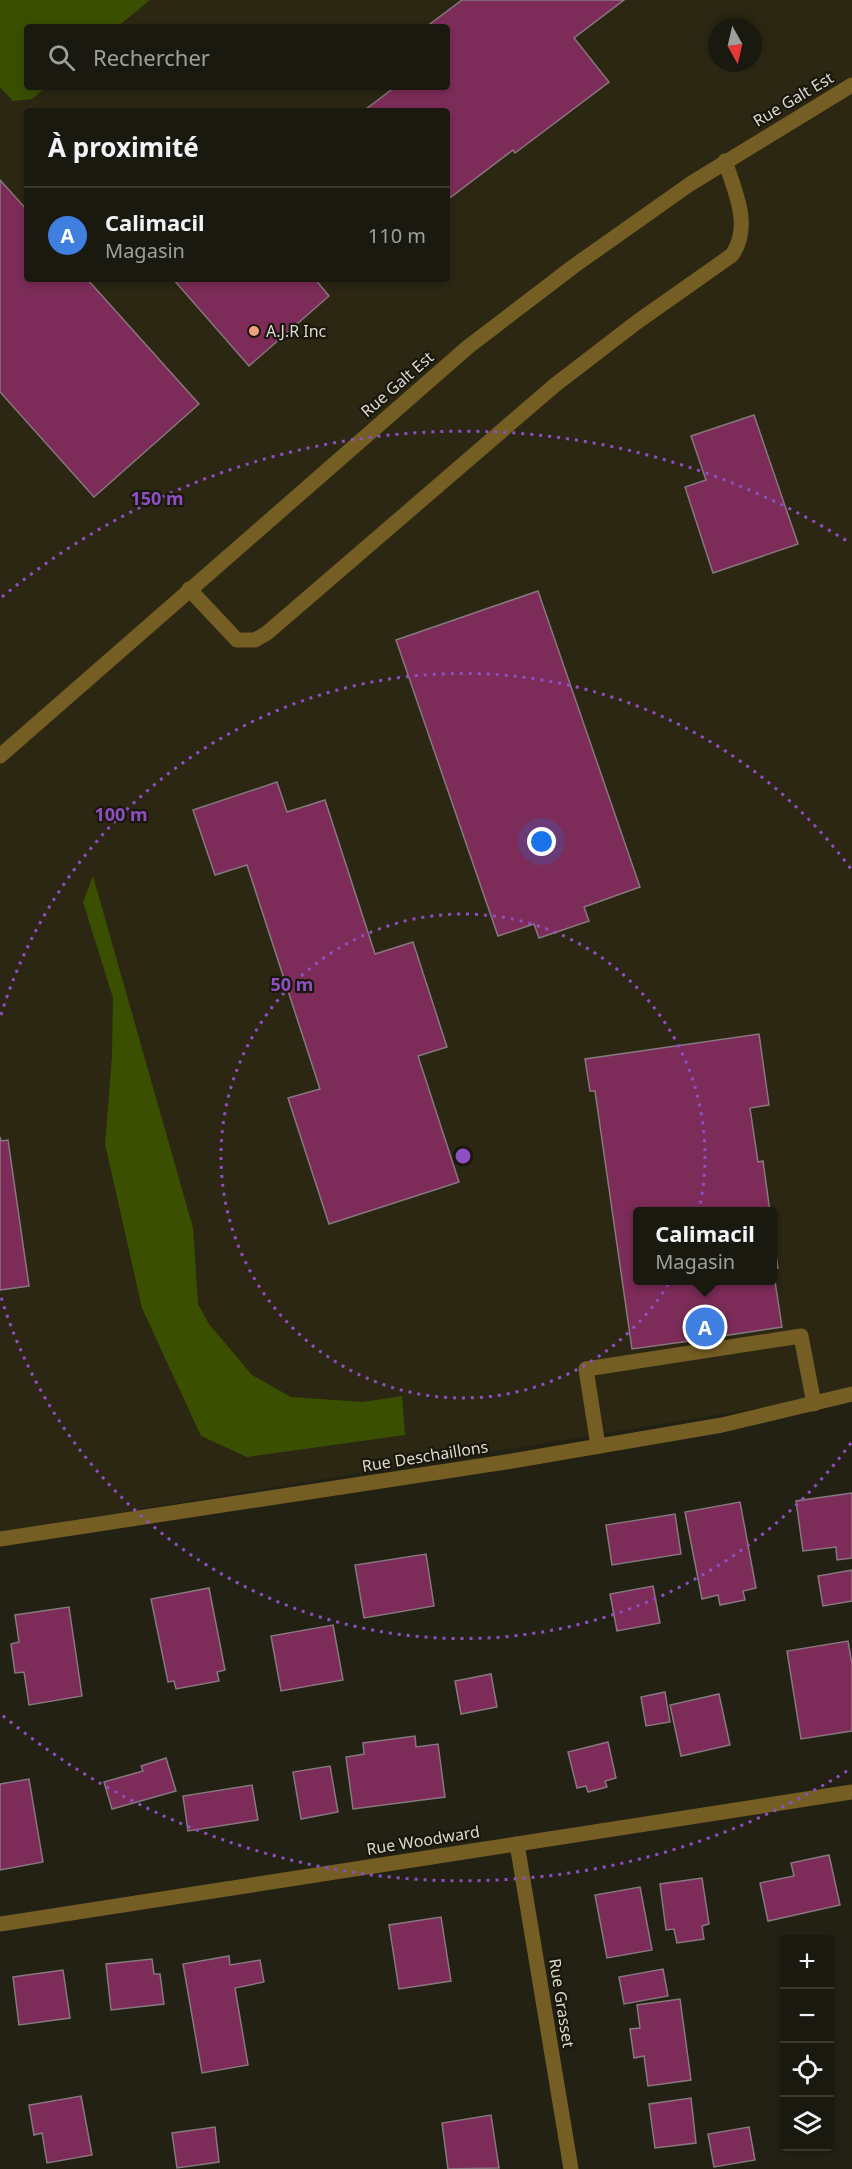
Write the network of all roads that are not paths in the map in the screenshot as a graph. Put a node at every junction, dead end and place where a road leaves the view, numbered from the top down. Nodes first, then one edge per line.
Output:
1 (852, 85) edge
2 (725, 161) junction
3 (189, 589) junction
4 (0, 756) edge
5 (852, 1394) edge
6 (814, 1404) junction
7 (598, 1446) junction
8 (0, 1539) edge
9 (852, 1792) edge
10 (517, 1844) junction
11 (0, 1924) edge
12 (571, 2169) edge

1 - 2 street, Rue Galt Est
2 - 3 street, Rue Galt Est
2 - 3 street
3 - 4 street, Rue Galt Est
5 - 6 street, Rue Deschaillons
6 - 7 street, Rue Deschaillons
6 - 7 street
7 - 8 street, Rue Deschaillons
9 - 10 street, Rue Woodward
10 - 11 street, Rue Woodward
10 - 12 street, Rue Grasset

